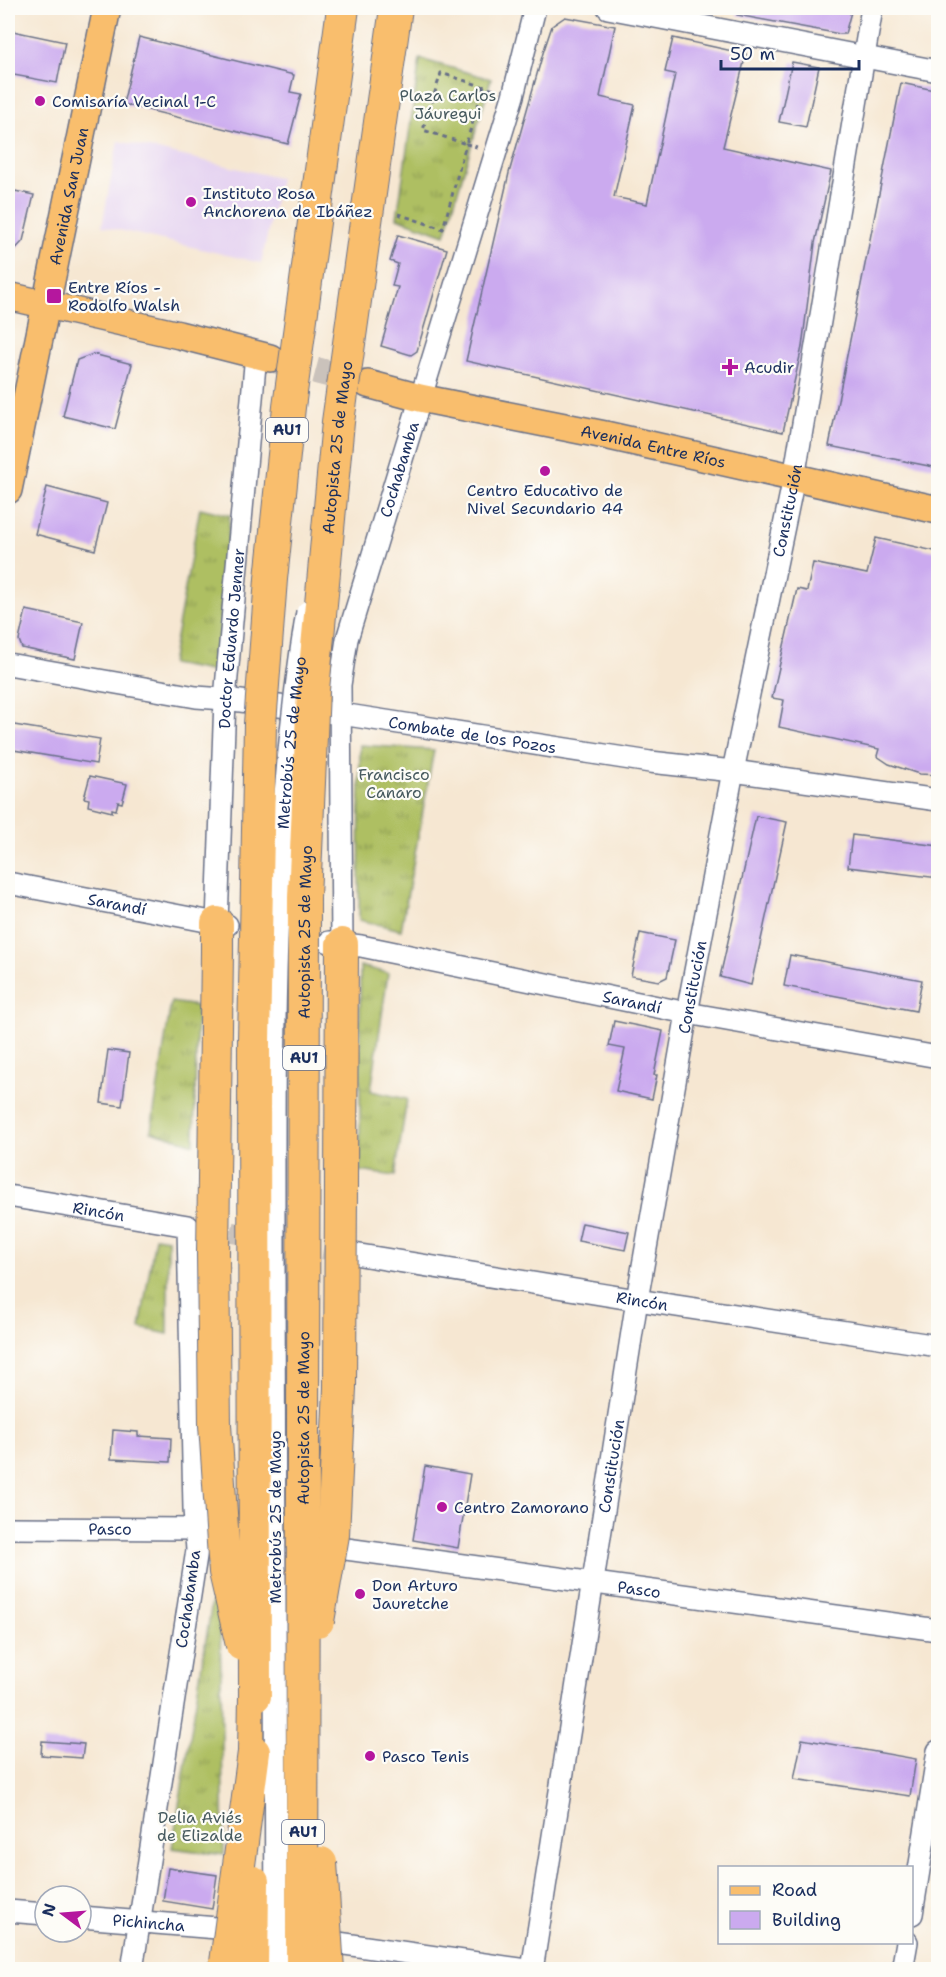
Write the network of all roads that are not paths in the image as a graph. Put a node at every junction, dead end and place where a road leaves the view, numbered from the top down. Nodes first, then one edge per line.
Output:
1 (107, 8) edge
2 (343, 8) edge
3 (396, 8) edge
4 (535, 8) edge
5 (608, 8) edge
6 (872, 8) edge
7 (864, 57) junction
8 (939, 71) edge
9 (8, 296) edge
10 (45, 306) junction
11 (263, 356) joint
12 (368, 384) tunnel mouth
13 (420, 398) junction
14 (338, 422) junction
15 (794, 478) junction
16 (8, 490) edge
17 (939, 510) edge
18 (8, 664) edge
19 (225, 699) junction
20 (341, 714) junction
21 (733, 771) junction
22 (939, 800) edge
23 (256, 856) junction
24 (8, 883) edge
25 (220, 933) junction
26 (335, 943) junction
27 (687, 1013) junction
28 (939, 1057) edge
29 (274, 1065) junction
30 (8, 1197) edge
31 (188, 1226) joint
32 (348, 1253) tunnel mouth
33 (637, 1300) junction
34 (939, 1346) edge
35 (8, 1527) edge
36 (203, 1530) junction
37 (339, 1548) dead end
38 (592, 1583) junction
39 (939, 1630) edge
40 (304, 1695) junction
41 (255, 1696) junction
42 (303, 1751) junction
43 (939, 1751) edge
44 (254, 1752) junction
45 (913, 1908) edge
46 (8, 1911) edge
47 (33, 1913) edge
48 (93, 1918) edge
49 (140, 1921) junction
50 (217, 1928) dead end
51 (907, 1944) edge
52 (333, 1956) edge
53 (132, 1970) edge
54 (225, 1970) edge
55 (252, 1970) edge
56 (276, 1970) edge
57 (302, 1970) edge
58 (527, 1970) edge
59 (532, 1970) edge
60 (902, 1970) edge

1 - 10 main road, Avenida San Juan
2 - 23 highway, AU1, bridge
3 - 14 highway, Autopista 25 de Mayo / AU1, bridge
4 - 13 street, Cochabamba
5 - 7 street
6 - 7 street, Constitución
7 - 8 street
7 - 15 street, Constitución
9 - 10 main road
10 - 11 main road
10 - 16 main road, Avenida San Juan
11 - 19 street, Doctor Eduardo Jenner
12 - 13 main road, Avenida Entre Ríos
13 - 15 main road, Avenida Entre Ríos
13 - 20 street, Cochabamba
14 - 29 street, Metrobús 25 de Mayo, bridge
14 - 40 highway, Autopista 25 de Mayo / AU1, bridge
15 - 17 main road, Avenida Entre Ríos
15 - 21 street, Constitución
18 - 19 street, Combate de los Pozos
19 - 20 street, Combate de los Pozos
19 - 25 street, Doctor Eduardo Jenner
20 - 21 street, Combate de los Pozos
20 - 26 street, Cochabamba
21 - 22 street, Combate de los Pozos
21 - 27 street, Constitución
23 - 29 street, Metrobús 25 de Mayo, bridge
23 - 41 highway, AU1, bridge
24 - 25 street, Sarandí
25 - 41 highway, bridge
26 - 27 street, Sarandí
26 - 40 highway, bridge
27 - 28 street, Sarandí
27 - 33 street, Constitución
29 - 56 street, Metrobús 25 de Mayo, bridge
30 - 31 street, Rincón
31 - 36 street, Cochabamba
32 - 33 street, Rincón
33 - 34 street, Rincón
33 - 38 street, Constitución
35 - 36 street, Pasco
36 - 49 street, Cochabamba
37 - 38 street, Pasco
38 - 39 street, Pasco
38 - 59 street, Constitución
40 - 42 highway, Autopista 25 de Mayo / AU1, bridge
41 - 44 highway, AU1
42 - 52 highway, bridge
42 - 57 highway, Autopista 25 de Mayo / AU1, bridge
43 - 45 street
44 - 54 highway, bridge
44 - 55 highway, AU1, bridge
46 - 47 street
48 - 49 street, Pichincha
49 - 50 street, Pichincha
49 - 53 street, Cochabamba
51 - 60 street
52 - 58 street

